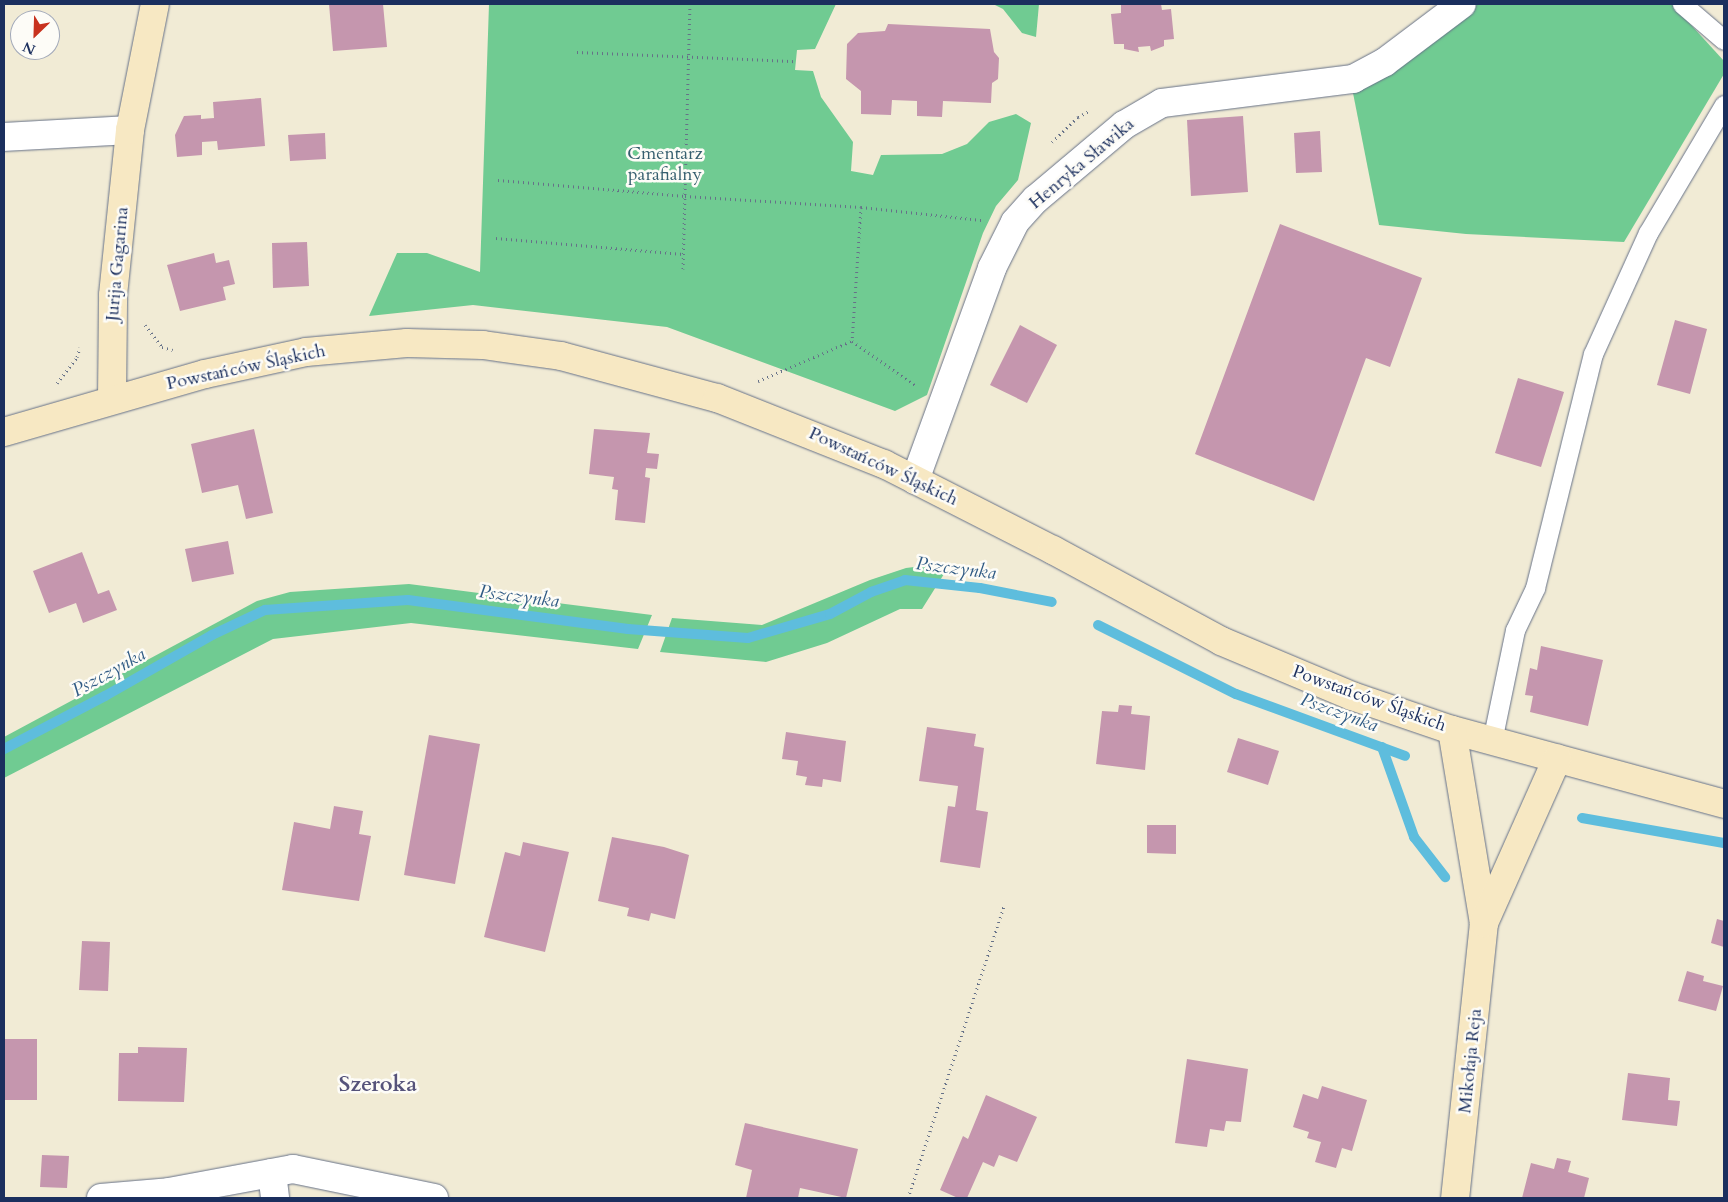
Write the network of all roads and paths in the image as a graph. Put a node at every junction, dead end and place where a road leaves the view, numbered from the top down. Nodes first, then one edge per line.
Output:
1 (155, 4) edge
2 (690, 4) edge
3 (1462, 4) edge
4 (1682, 4) edge
5 (1724, 40) edge
6 (577, 52) dead end
7 (689, 57) junction
8 (796, 61) dead end
9 (1724, 105) edge
10 (130, 130) junction
11 (4, 137) edge
12 (498, 180) dead end
13 (685, 196) junction
14 (861, 207) junction
15 (981, 220) dead end
16 (496, 238) dead end
17 (684, 254) junction
18 (683, 269) dead end
19 (852, 341) junction
20 (755, 382) dead end
21 (918, 387) dead end
22 (112, 399) junction
23 (4, 432) edge
24 (915, 480) junction
25 (1452, 730) junction
26 (1492, 741) junction
27 (1557, 759) junction
28 (1724, 804) edge
29 (1004, 906) dead end
30 (1484, 922) junction
31 (274, 1186) edge
32 (102, 1198) edge
33 (434, 1198) edge
34 (908, 1198) edge
35 (1456, 1198) edge

1 - 10 street, Jurija Gagarina
2 - 7 path
3 - 24 street, Henryka Sławika
4 - 5 lane
6 - 7 path
7 - 8 path
7 - 13 path
9 - 26 lane
10 - 11 street
10 - 22 street, Jurija Gagarina
12 - 13 path
13 - 14 path
13 - 17 path
14 - 15 path
14 - 19 path
16 - 17 path
17 - 18 path
19 - 20 path
19 - 21 path
22 - 23 street, Powstańców Śląskich
22 - 24 street, Powstańców Śląskich
24 - 25 street, Powstańców Śląskich
25 - 26 street, Powstańców Śląskich
25 - 30 street, Mikołaja Reja
26 - 27 street, Powstańców Śląskich
27 - 28 street, Powstańców Śląskich
27 - 30 street, Mikołaja Reja
29 - 34 path
30 - 35 street, Mikołaja Reja
31 - 32 street
31 - 33 street

